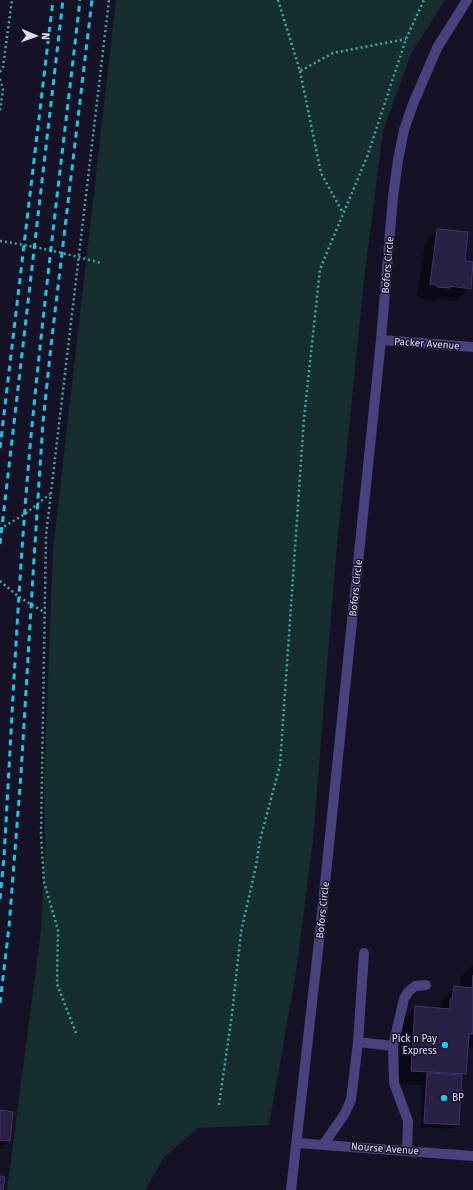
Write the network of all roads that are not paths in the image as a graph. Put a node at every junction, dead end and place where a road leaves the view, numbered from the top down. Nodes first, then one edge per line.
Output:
1 (467, 0) edge
2 (381, 340) junction
3 (473, 347) edge
4 (364, 953) dead end
5 (426, 985) dead end
6 (358, 1042) junction
7 (393, 1046) junction
8 (297, 1143) junction
9 (323, 1145) junction
10 (407, 1151) junction
11 (473, 1156) edge
12 (291, 1190) edge

1 - 2 street, Bofors Circle
2 - 3 street, Packer Avenue
2 - 8 street, Bofors Circle
4 - 6 street
5 - 7 street
6 - 7 street
6 - 9 street
7 - 10 street
8 - 9 street, Nourse Avenue
8 - 12 street, Bofors Circle
9 - 10 street, Nourse Avenue
10 - 11 street, Nourse Avenue

